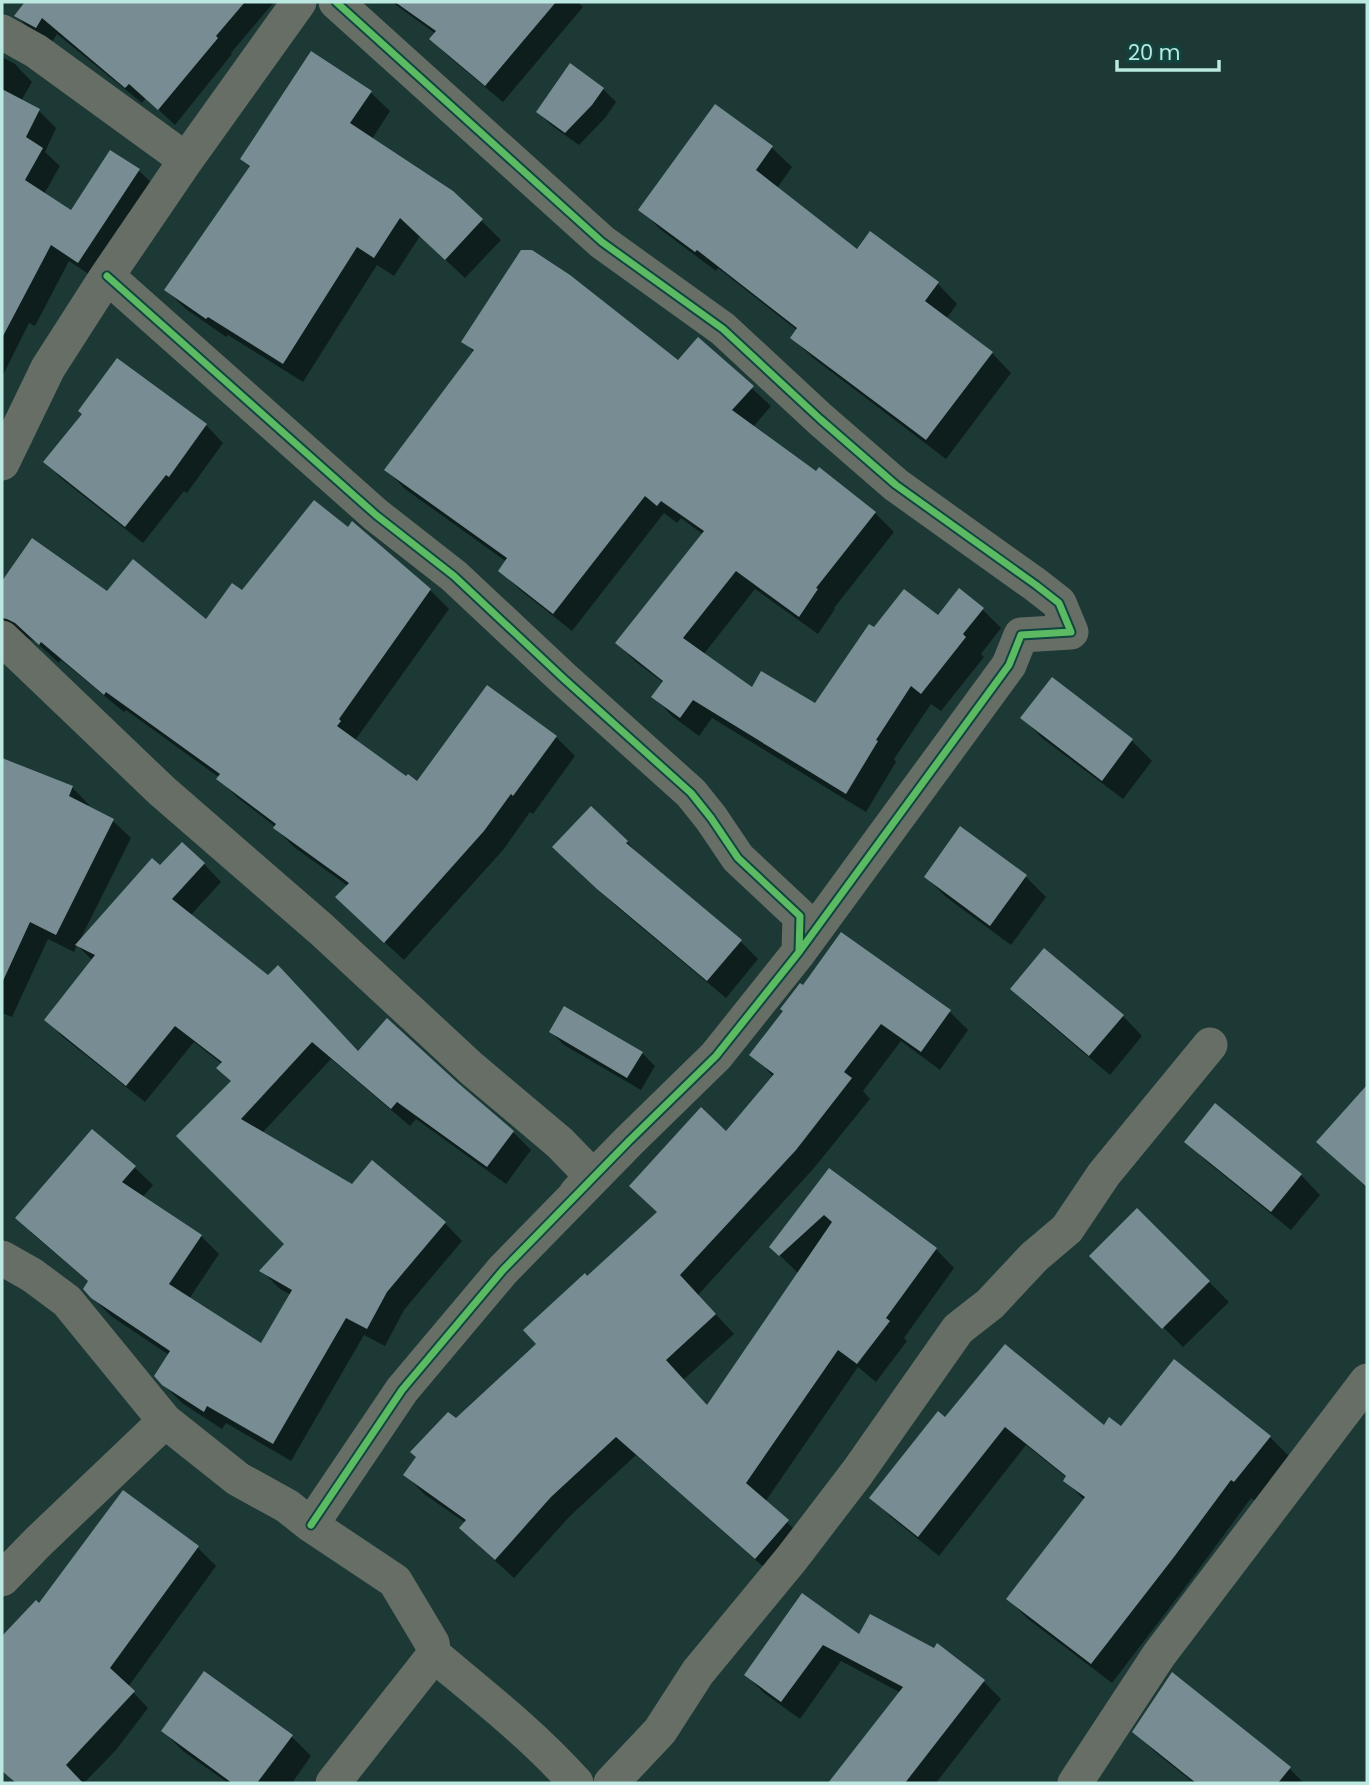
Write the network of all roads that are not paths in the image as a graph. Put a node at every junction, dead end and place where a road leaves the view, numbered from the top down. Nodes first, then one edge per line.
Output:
1 (299, 2) edge
2 (336, 2) edge
3 (2, 32) edge
4 (186, 160) junction
5 (107, 276) junction
6 (2, 463) edge
7 (2, 638) edge
8 (799, 952) junction
9 (1210, 1045) dead end
10 (567, 1205) junction
11 (2, 1258) edge
12 (1367, 1381) edge
13 (164, 1421) junction
14 (312, 1525) junction
15 (2, 1579) edge
16 (434, 1655) junction
17 (333, 1783) edge
18 (576, 1783) edge
19 (611, 1783) edge
20 (1075, 1783) edge

1 - 4 street
2 - 8 street
3 - 4 street
4 - 5 street
5 - 6 street
5 - 8 street
7 - 10 street
8 - 10 street
9 - 19 street
10 - 14 street
11 - 13 street
12 - 20 street
13 - 14 street
13 - 15 street
14 - 16 street
16 - 17 street
16 - 18 street

